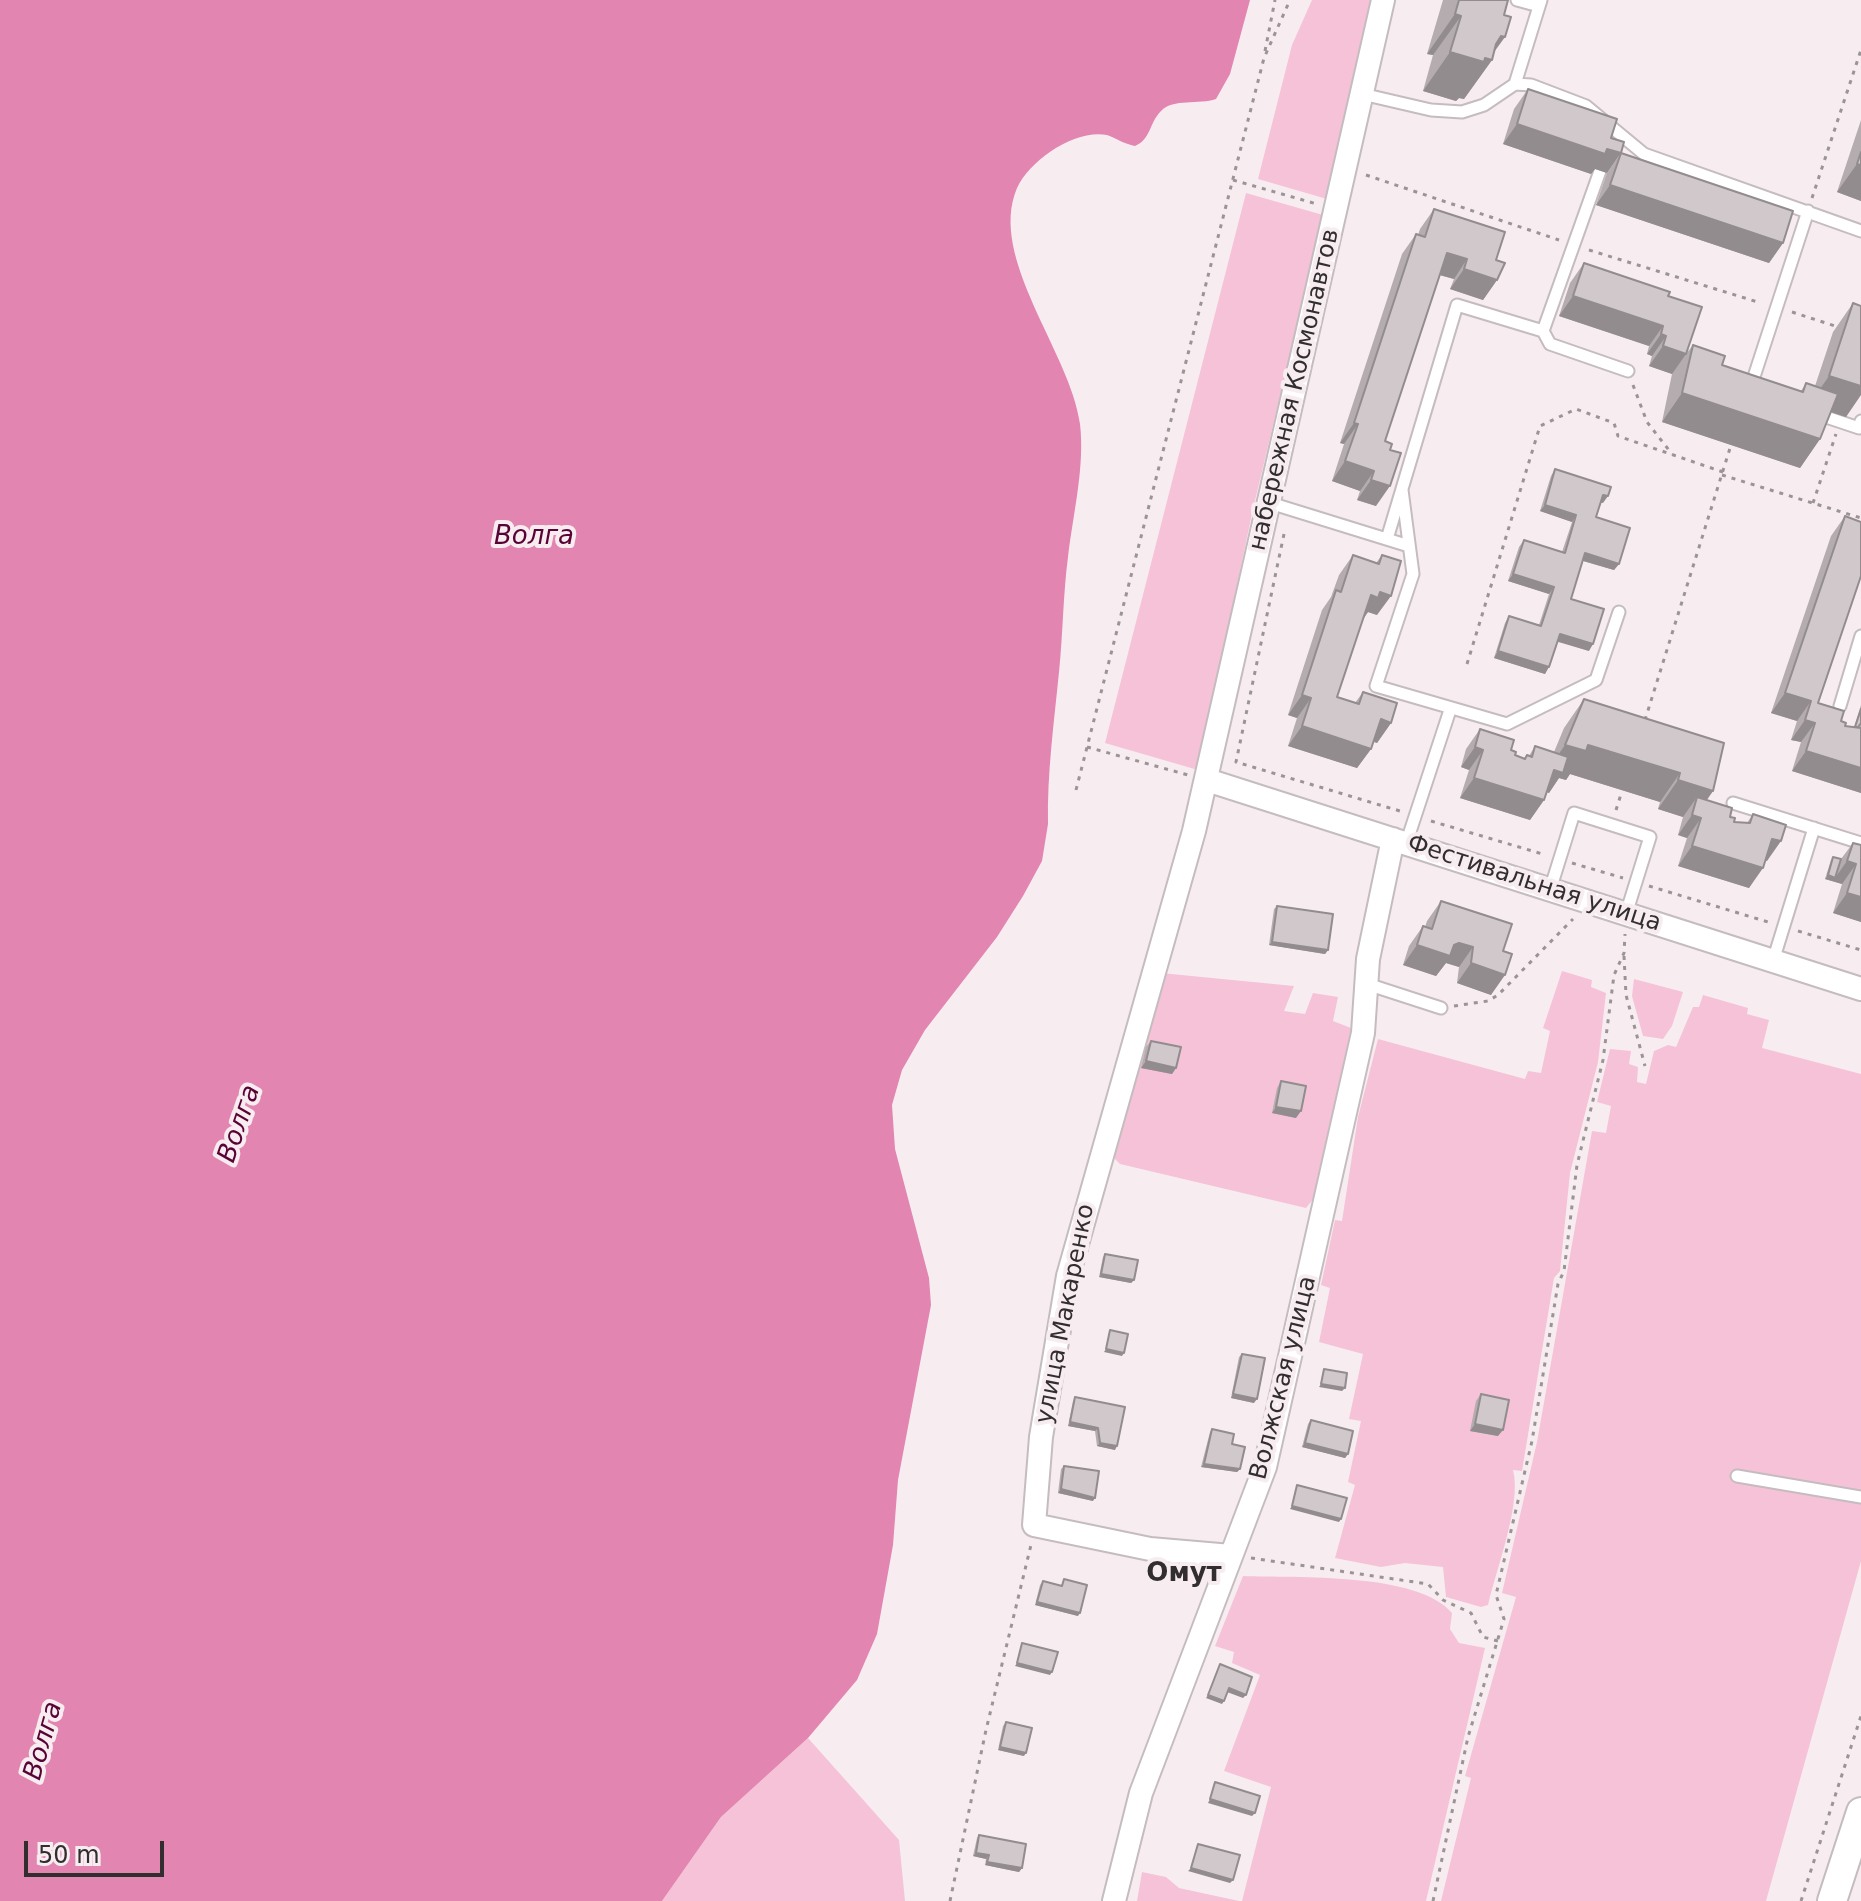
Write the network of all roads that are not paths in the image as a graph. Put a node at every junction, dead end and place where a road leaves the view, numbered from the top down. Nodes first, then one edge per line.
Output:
1 (1383, 0) edge
2 (1517, 0) edge
3 (1540, 3) edge
4 (1515, 84) junction
5 (1362, 94) junction
6 (1615, 132) junction
7 (1610, 146) edge
8 (1600, 171) edge
9 (1808, 211) junction
10 (1861, 231) edge
11 (1543, 331) junction
12 (1628, 371) road end
13 (1764, 396) edge
14 (1810, 412) edge
15 (1861, 421) edge
16 (1402, 490) junction
17 (1280, 506) junction
18 (1387, 539) junction
19 (1409, 546) junction
20 (1619, 612) dead end
21 (1861, 636) edge
22 (1856, 673) edge
23 (1840, 706) edge
24 (1450, 710) junction
25 (1207, 780) junction
26 (1733, 803) dead end
27 (1814, 828) junction
28 (1400, 842) junction
29 (1861, 843) edge
30 (1550, 890) junction
31 (1626, 914) junction
32 (1773, 961) junction
33 (1367, 984) junction
34 (1861, 989) edge
35 (1441, 1008) road end
36 (1737, 1476) dead end
37 (1861, 1497) edge
38 (1231, 1556) junction
39 (1861, 1812) edge
40 (1114, 1901) edge
41 (1832, 1901) edge

1 - 5 street, набережная Космонавтов
2 - 3 lane
3 - 4 lane
4 - 5 lane
4 - 6 lane
5 - 17 street, набережная Космонавтов
6 - 7 lane
6 - 9 lane
8 - 11 lane
9 - 10 lane
9 - 13 lane
11 - 12 lane
11 - 16 lane
14 - 15 lane
16 - 18 lane
16 - 19 lane
17 - 18 lane
17 - 25 street, набережная Космонавтов
18 - 19 lane
19 - 24 lane
20 - 24 lane
21 - 22 lane
22 - 23 lane
24 - 28 lane
25 - 28 street, Фестивальная улица
25 - 38 street, улица Макаренко
26 - 27 lane
27 - 29 lane
27 - 32 lane
28 - 30 street, Фестивальная улица
28 - 33 street, Волжская улица
30 - 31 street, Фестивальная улица
30 - 31 lane
31 - 32 street, Фестивальная улица
32 - 34 street, Фестивальная улица
33 - 35 lane
33 - 38 street, Волжская улица
36 - 37 lane
38 - 40 street, Волжская улица
39 - 41 street

